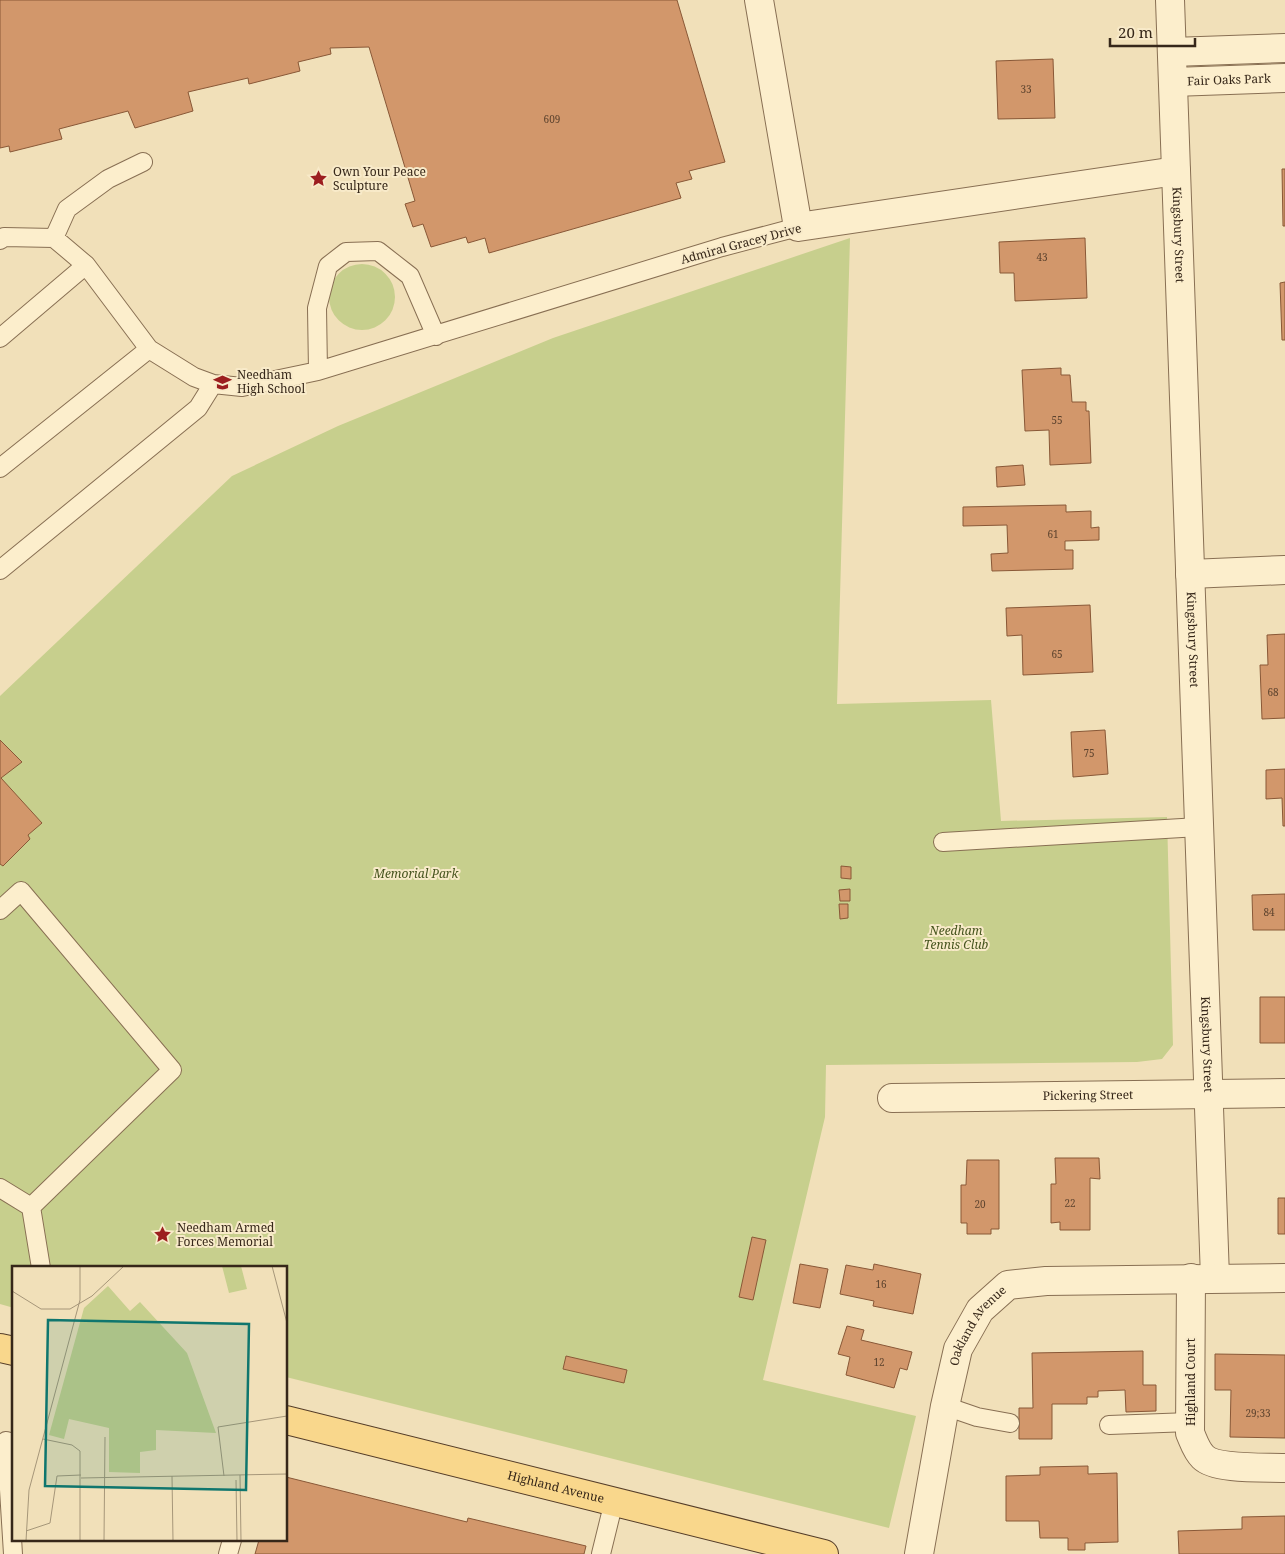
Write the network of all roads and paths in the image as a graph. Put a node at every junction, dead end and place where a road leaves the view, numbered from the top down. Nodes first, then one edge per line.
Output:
1 (759, 0) edge
2 (1170, 0) edge
3 (1285, 48) edge
4 (1172, 52) junction
5 (1285, 78) edge
6 (1172, 82) junction
7 (143, 162) dead end
8 (1176, 171) junction
9 (798, 227) junction
10 (54, 238) junction
11 (0, 240) edge
12 (86, 264) junction
13 (436, 336) junction
14 (0, 338) edge
15 (150, 349) junction
16 (318, 371) junction
17 (213, 384) junction
18 (0, 468) edge
19 (0, 570) edge
20 (1285, 570) edge
21 (1190, 574) junction
22 (1199, 827) junction
23 (944, 842) dead end
24 (0, 910) edge
25 (1208, 1092) junction
26 (1285, 1092) edge
27 (892, 1098) dead end
28 (0, 1188) edge
29 (31, 1207) junction
30 (41, 1266) edge
31 (1203, 1278) junction
32 (1285, 1278) edge
33 (945, 1406) junction
34 (288, 1420) edge
35 (1190, 1422) junction
36 (1010, 1423) dead end
37 (1109, 1425) dead end
38 (12, 1442) edge
39 (1285, 1468) edge
40 (614, 1501) junction
41 (12, 1538) edge
42 (601, 1554) edge
43 (824, 1554) edge
44 (919, 1554) edge

1 - 9 street
2 - 4 street, Kingsbury Street
3 - 4 street
4 - 6 street, Kingsbury Street
5 - 6 street, Fair Oaks Park
6 - 8 street, Kingsbury Street
7 - 10 lane
8 - 9 street, Admiral Gracey Drive
8 - 21 street, Kingsbury Street
9 - 13 lane, Admiral Gracey Drive
10 - 11 lane
10 - 12 lane
12 - 14 lane
12 - 15 lane
13 - 16 lane, Admiral Gracey Drive
13 - 16 lane
15 - 17 lane, Admiral Gracey Drive
15 - 18 lane
16 - 17 lane, Admiral Gracey Drive
17 - 19 lane
20 - 21 street
21 - 22 street, Kingsbury Street
22 - 23 lane
22 - 25 street, Kingsbury Street
24 - 29 lane
25 - 26 street, Pickering Street
25 - 27 street, Pickering Street
25 - 31 street, Kingsbury Street
28 - 29 lane
29 - 30 lane
31 - 32 street, Oakland Avenue
31 - 33 street, Oakland Avenue
31 - 35 street, Highland Court
33 - 36 lane
33 - 44 street, Oakland Avenue
34 - 40 main road, Highland Avenue
35 - 37 lane
35 - 39 street, Highland Court
38 - 41 lane
40 - 42 lane
40 - 43 main road, Highland Avenue

